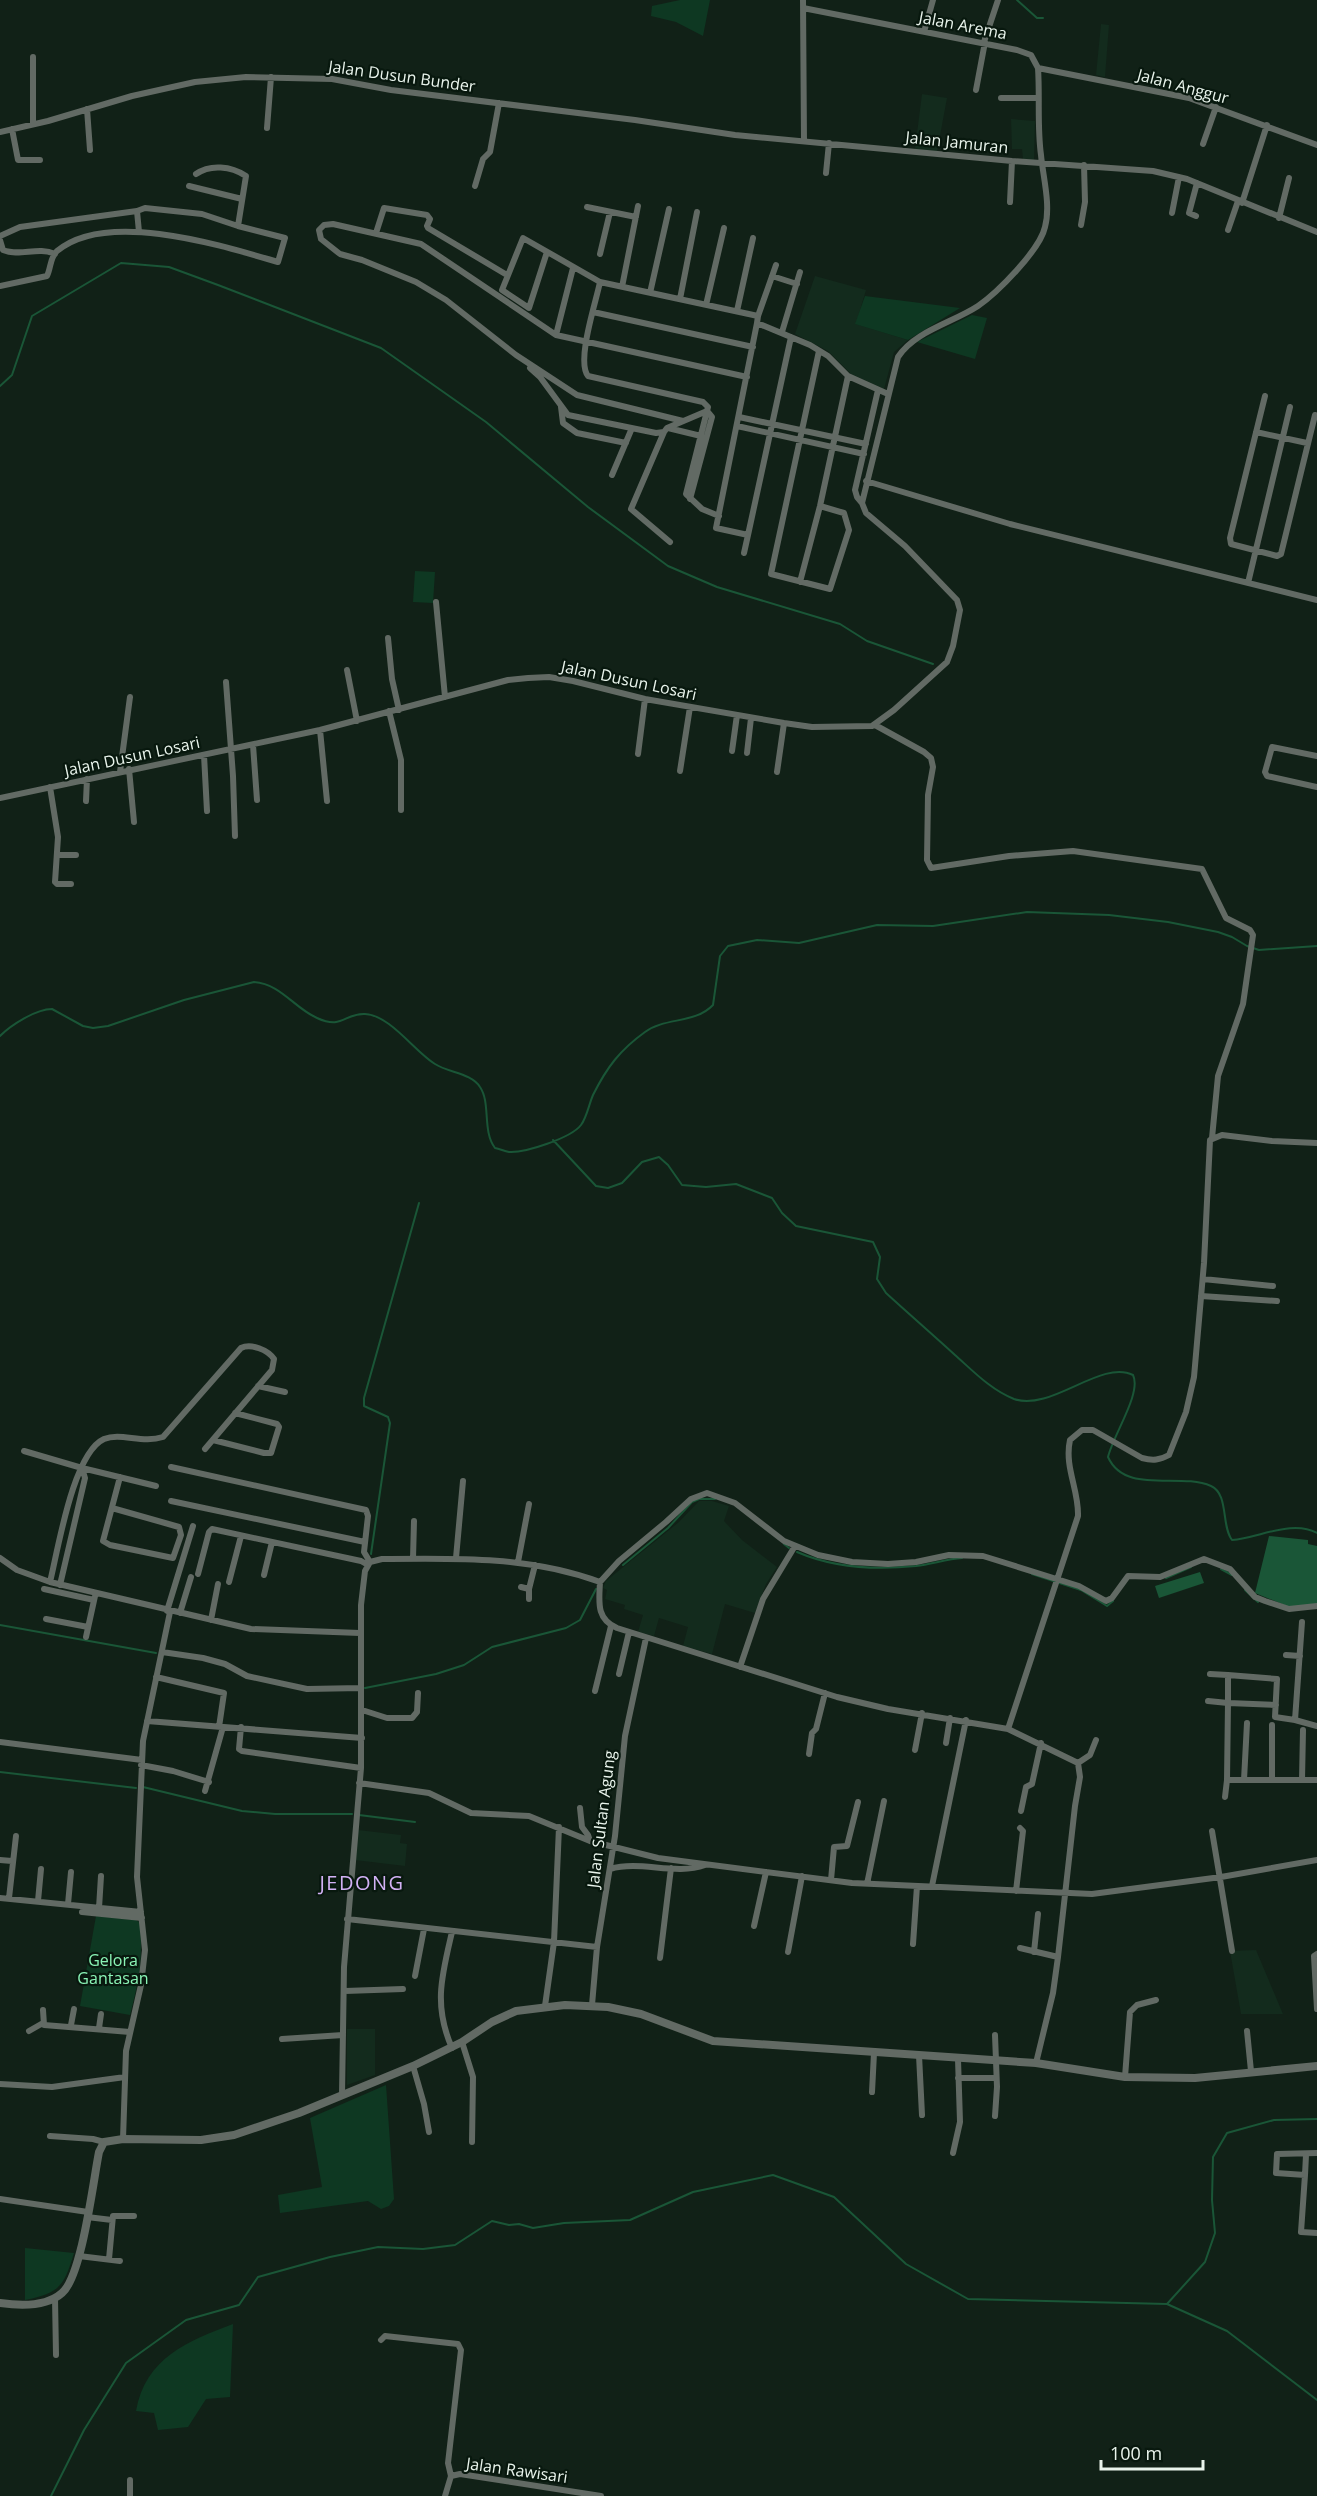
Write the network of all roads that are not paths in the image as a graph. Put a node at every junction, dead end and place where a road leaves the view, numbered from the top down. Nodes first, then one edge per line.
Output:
1 (803, 0) edge
2 (933, 0) edge
3 (998, 0) edge
4 (803, 8) junction
5 (924, 32) junction
6 (984, 42) junction
7 (33, 57) dead end
8 (1038, 68) junction
9 (271, 77) junction
10 (976, 90) dead end
11 (1001, 98) dead end
12 (1038, 98) junction
13 (499, 103) junction
14 (1216, 107) junction
15 (87, 109) junction
16 (33, 124) junction
17 (1267, 125) junction
18 (267, 128) dead end
19 (12, 129) junction
20 (0, 132) edge
21 (804, 141) junction
22 (829, 143) junction
23 (1203, 144) dead end
24 (1317, 145) edge
25 (90, 150) dead end
26 (40, 160) dead end
27 (1012, 161) junction
28 (1042, 163) junction
29 (1084, 165) junction
30 (826, 173) dead end
31 (196, 174) dead end
32 (1179, 177) junction
33 (1289, 178) dead end
34 (1197, 183) junction
35 (189, 186) dead end
36 (475, 186) dead end
37 (242, 199) junction
38 (1010, 202) dead end
39 (1240, 202) junction
40 (638, 206) dead end
41 (587, 207) dead end
42 (669, 208) dead end
43 (137, 211) junction
44 (610, 212) junction
45 (697, 212) dead end
46 (1172, 213) dead end
47 (1196, 216) dead end
48 (636, 217) junction
49 (1279, 218) junction
50 (1081, 225) dead end
51 (238, 226) junction
52 (724, 228) dead end
53 (1228, 230) dead end
54 (139, 232) junction
55 (1317, 232) edge
56 (376, 233) junction
57 (0, 238) edge
58 (753, 238) dead end
59 (547, 252) junction
60 (55, 254) junction
61 (600, 254) dead end
62 (776, 265) dead end
63 (573, 267) junction
64 (800, 272) dead end
65 (507, 275) junction
66 (772, 276) junction
67 (600, 282) junction
68 (797, 284) junction
69 (0, 286) edge
70 (622, 286) junction
71 (650, 292) junction
72 (680, 299) junction
73 (706, 305) junction
74 (738, 311) junction
75 (593, 312) junction
76 (758, 320) junction
77 (782, 332) junction
78 (556, 334) junction
79 (791, 337) junction
80 (587, 342) junction
81 (753, 347) junction
82 (819, 351) junction
83 (516, 355) junction
84 (848, 376) junction
85 (747, 377) junction
86 (878, 390) junction
87 (888, 394) junction
88 (1265, 396) dead end
89 (560, 406) junction
90 (1290, 407) dead end
91 (707, 411) junction
92 (1315, 415) dead end
93 (739, 417) junction
94 (683, 421) junction
95 (772, 424) junction
96 (737, 426) junction
97 (632, 428) junction
98 (666, 430) junction
99 (802, 430) junction
100 (682, 431) junction
101 (1256, 432) junction
102 (770, 433) junction
103 (701, 436) junction
104 (835, 437) junction
105 (1282, 438) junction
106 (800, 440) junction
107 (626, 443) junction
108 (1307, 443) junction
109 (866, 444) junction
110 (832, 447) junction
111 (864, 454) junction
112 (612, 475) dead end
113 (866, 481) junction
114 (690, 499) junction
115 (862, 503) junction
116 (820, 506) junction
117 (719, 516) junction
118 (748, 535) junction
119 (670, 542) dead end
120 (1256, 551) junction
121 (744, 553) dead end
122 (800, 582) junction
123 (1248, 583) junction
124 (1317, 600) edge
125 (436, 602) dead end
126 (388, 638) dead end
127 (347, 670) dead end
128 (226, 682) dead end
129 (130, 697) dead end
130 (445, 697) junction
131 (645, 699) junction
132 (690, 707) junction
133 (399, 710) junction
134 (389, 711) junction
135 (737, 716) junction
136 (751, 718) junction
137 (357, 721) junction
138 (784, 723) junction
139 (875, 725) junction
140 (320, 730) junction
141 (253, 745) junction
142 (231, 749) junction
143 (732, 751) dead end
144 (747, 753) dead end
145 (638, 754) dead end
146 (204, 755) junction
147 (1317, 756) edge
148 (129, 769) junction
149 (680, 771) dead end
150 (777, 771) dead end
151 (120, 772) junction
152 (87, 779) junction
153 (50, 787) junction
154 (1317, 787) edge
155 (0, 798) edge
156 (257, 800) dead end
157 (86, 801) dead end
158 (327, 801) dead end
159 (401, 810) dead end
160 (207, 811) dead end
161 (134, 822) dead end
162 (235, 836) dead end
163 (58, 855) junction
164 (76, 855) dead end
165 (71, 884) dead end
166 (1212, 1138) junction
167 (1317, 1143) edge
168 (1203, 1279) junction
169 (1273, 1286) dead end
170 (1201, 1296) junction
171 (1277, 1301) dead end
172 (258, 1386) junction
173 (285, 1392) dead end
174 (235, 1413) junction
175 (213, 1440) junction
176 (205, 1449) dead end
177 (24, 1451) dead end
178 (171, 1467) dead end
179 (82, 1468) junction
180 (120, 1477) junction
181 (463, 1481) dead end
182 (156, 1486) dead end
183 (171, 1501) dead end
184 (529, 1504) dead end
185 (112, 1508) junction
186 (414, 1521) dead end
187 (193, 1526) dead end
188 (242, 1536) junction
189 (272, 1542) junction
190 (365, 1542) junction
191 (795, 1546) junction
192 (57, 1556) junction
193 (0, 1558) edge
194 (66, 1558) junction
195 (456, 1558) junction
196 (413, 1559) junction
197 (518, 1562) junction
198 (369, 1564) junction
199 (535, 1564) junction
200 (198, 1575) dead end
201 (264, 1575) dead end
202 (191, 1576) dead end
203 (50, 1582) junction
204 (230, 1582) dead end
205 (600, 1582) junction
206 (1058, 1582) junction
207 (60, 1584) junction
208 (218, 1584) dead end
209 (521, 1587) dead end
210 (44, 1589) dead end
211 (529, 1589) junction
212 (96, 1593) junction
213 (529, 1599) dead end
214 (94, 1600) junction
215 (1317, 1606) edge
216 (169, 1611) junction
217 (180, 1613) junction
218 (46, 1619) dead end
219 (211, 1620) junction
220 (1302, 1622) dead end
221 (611, 1626) junction
222 (88, 1627) junction
223 (629, 1632) junction
224 (360, 1633) junction
225 (86, 1637) dead end
226 (646, 1638) junction
227 (162, 1652) junction
228 (1286, 1656) dead end
229 (1300, 1656) junction
230 (740, 1667) junction
231 (619, 1674) dead end
232 (1210, 1674) dead end
233 (1228, 1675) junction
234 (156, 1677) junction
235 (361, 1688) junction
236 (595, 1691) dead end
237 (418, 1693) dead end
238 (825, 1693) junction
239 (1208, 1701) dead end
240 (1228, 1704) junction
241 (1276, 1705) junction
242 (362, 1710) junction
243 (922, 1713) junction
244 (950, 1718) junction
245 (966, 1720) junction
246 (1295, 1720) junction
247 (147, 1721) junction
248 (1247, 1723) dead end
249 (1272, 1725) dead end
250 (1317, 1726) edge
251 (221, 1727) junction
252 (241, 1727) junction
253 (1008, 1729) junction
254 (1303, 1730) dead end
255 (362, 1738) junction
256 (1096, 1740) dead end
257 (0, 1742) edge
258 (946, 1743) dead end
259 (1041, 1743) junction
260 (915, 1750) dead end
261 (809, 1754) dead end
262 (142, 1762) junction
263 (1078, 1762) junction
264 (361, 1768) junction
265 (1227, 1780) junction
266 (1244, 1780) junction
267 (1272, 1780) junction
268 (1302, 1780) junction
269 (1317, 1780) edge
270 (209, 1782) junction
271 (359, 1783) junction
272 (205, 1791) dead end
273 (1225, 1797) dead end
274 (884, 1801) dead end
275 (858, 1802) dead end
276 (580, 1808) dead end
277 (1021, 1811) dead end
278 (559, 1827) junction
279 (1020, 1828) dead end
280 (1212, 1831) dead end
281 (16, 1836) dead end
282 (590, 1841) junction
283 (613, 1848) junction
284 (0, 1860) edge
285 (1317, 1860) edge
286 (12, 1861) junction
287 (705, 1865) junction
288 (671, 1868) junction
289 (41, 1869) dead end
290 (610, 1869) junction
291 (71, 1872) dead end
292 (766, 1872) junction
293 (101, 1876) dead end
294 (802, 1876) junction
295 (1221, 1877) junction
296 (831, 1880) junction
297 (867, 1884) junction
298 (917, 1886) junction
299 (932, 1886) junction
300 (1016, 1892) junction
301 (1066, 1892) junction
302 (0, 1898) edge
303 (9, 1898) junction
304 (38, 1901) junction
305 (68, 1904) junction
306 (99, 1908) junction
307 (82, 1912) dead end
308 (1038, 1914) dead end
309 (142, 1915) junction
310 (347, 1919) junction
311 (754, 1926) dead end
312 (424, 1929) junction
313 (452, 1932) junction
314 (554, 1942) junction
315 (913, 1944) dead end
316 (597, 1947) junction
317 (1020, 1948) dead end
318 (788, 1952) dead end
319 (1034, 1952) junction
320 (1232, 1952) dead end
321 (1317, 1954) edge
322 (1058, 1957) junction
323 (660, 1958) dead end
324 (415, 1976) dead end
325 (1316, 1981) edge
326 (403, 1989) dead end
327 (345, 1991) junction
328 (1156, 2000) dead end
329 (592, 2005) junction
330 (545, 2006) junction
331 (74, 2009) dead end
332 (1317, 2009) edge
333 (43, 2010) dead end
334 (101, 2014) dead end
335 (43, 2023) junction
336 (71, 2025) junction
337 (99, 2028) junction
338 (29, 2031) dead end
339 (1247, 2031) dead end
340 (129, 2032) junction
341 (343, 2035) junction
342 (995, 2035) dead end
343 (282, 2039) dead end
344 (462, 2042) junction
345 (452, 2048) junction
346 (874, 2053) junction
347 (920, 2055) junction
348 (958, 2059) junction
349 (995, 2062) junction
350 (1036, 2063) junction
351 (413, 2066) junction
352 (1317, 2066) edge
353 (1251, 2071) junction
354 (125, 2077) junction
355 (1125, 2077) junction
356 (995, 2078) junction
357 (958, 2079) junction
358 (0, 2084) edge
359 (872, 2092) dead end
360 (342, 2095) junction
361 (922, 2115) dead end
362 (995, 2116) dead end
363 (429, 2132) dead end
364 (50, 2136) dead end
365 (123, 2139) junction
366 (104, 2142) junction
367 (472, 2142) dead end
368 (953, 2153) dead end
369 (1317, 2153) edge
370 (1306, 2155) junction
371 (1305, 2175) junction
372 (0, 2199) edge
373 (87, 2215) junction
374 (134, 2216) dead end
375 (112, 2220) junction
376 (1317, 2233) edge
377 (79, 2256) junction
378 (109, 2259) junction
379 (120, 2261) dead end
380 (55, 2298) junction
381 (0, 2303) edge
382 (381, 2340) dead end
383 (56, 2355) dead end
384 (451, 2476) junction
385 (130, 2480) dead end
386 (130, 2496) edge
387 (445, 2496) edge
388 (601, 2496) edge

1 - 4 street
2 - 5 street
3 - 6 street
4 - 5 street, Jalan Arema
4 - 21 street
5 - 6 street, Jalan Arema
6 - 8 street, Jalan Arema
6 - 10 street
7 - 16 street
8 - 12 street
8 - 14 street, Jalan Anggur
9 - 13 street, Jalan Dusun Bunder
9 - 15 street, Jalan Dusun Bunder
9 - 18 street
11 - 12 street
12 - 28 street
13 - 21 street, Jalan Dusun Bunder
13 - 36 street
14 - 17 street, Jalan Anggur
14 - 23 street
15 - 16 street, Jalan Dusun Bunder
15 - 25 street
16 - 19 street, Jalan Dusun Bunder
17 - 24 street, Jalan Anggur
17 - 39 street
19 - 20 street, Jalan Dusun Bunder
19 - 26 street
21 - 22 street, Jalan Jamuran
22 - 27 street, Jalan Jamuran
22 - 30 street
27 - 28 street, Jalan Jamuran
27 - 38 street
28 - 29 street, Jalan Jamuran
28 - 87 street
29 - 32 street, Jalan Jamuran
29 - 50 street
31 - 37 street
32 - 34 street, Jalan Jamuran
32 - 46 street
33 - 49 street
34 - 39 street, Jalan Jamuran
34 - 47 street
35 - 37 street
37 - 51 street
39 - 49 street, Jalan Jamuran
39 - 53 street
40 - 48 street
41 - 44 street
42 - 71 street
43 - 51 street
43 - 54 street
43 - 57 street
44 - 48 street
44 - 61 street
45 - 72 street
48 - 70 street
49 - 55 street, Jalan Jamuran
51 - 54 street
52 - 73 street
54 - 60 street
56 - 65 street
56 - 78 street
56 - 83 street
57 - 60 street
58 - 74 street
59 - 63 street
59 - 65 street
59 - 65 street
60 - 69 street
62 - 66 street
63 - 67 street
63 - 78 street
64 - 68 street
66 - 68 street
66 - 76 street
67 - 70 street
67 - 75 street
68 - 77 street
70 - 71 street
71 - 72 street
72 - 73 street
73 - 74 street
74 - 76 street
75 - 80 street
75 - 81 street
76 - 77 street
76 - 81 street
77 - 79 street
78 - 80 street
79 - 82 street
79 - 95 street
80 - 85 street
80 - 91 street
81 - 85 street
82 - 84 street
82 - 99 street
83 - 89 street
83 - 94 street
84 - 86 street
84 - 104 street
85 - 93 street
86 - 87 street
86 - 109 street
87 - 113 street
88 - 101 street
89 - 97 street
89 - 107 street
90 - 105 street
91 - 94 street
91 - 103 street
91 - 114 street
92 - 108 street
93 - 95 street
93 - 96 street
94 - 98 street
94 - 100 street
95 - 99 street
95 - 102 street
96 - 102 street
96 - 117 street
97 - 98 street
97 - 107 street
98 - 100 street
98 - 119 street
99 - 104 street
99 - 106 street
100 - 103 street
101 - 105 street
101 - 120 street
102 - 106 street
102 - 118 street
103 - 114 street
104 - 109 street
104 - 110 street
105 - 108 street
105 - 120 street
106 - 110 street
106 - 122 street
107 - 112 street
108 - 120 street
109 - 111 street
110 - 111 street
110 - 116 street
111 - 115 street
113 - 115 street
113 - 123 street
114 - 117 street
115 - 139 street
116 - 122 street
116 - 122 street
117 - 118 street
118 - 121 street
120 - 123 street
123 - 124 street
125 - 130 street
126 - 133 street
127 - 137 street
128 - 142 street
129 - 151 street
130 - 131 street, Jalan Dusun Losari
130 - 133 street, Jalan Dusun Losari
131 - 132 street, Jalan Dusun Losari
131 - 145 street
132 - 135 street, Jalan Dusun Losari
132 - 149 street
133 - 134 street, Jalan Dusun Losari
134 - 137 street, Jalan Dusun Losari
134 - 159 street
135 - 136 street, Jalan Dusun Losari
135 - 143 street
136 - 138 street, Jalan Dusun Losari
136 - 144 street
137 - 140 street, Jalan Dusun Losari
138 - 139 street, Jalan Dusun Losari
138 - 150 street
139 - 166 street
140 - 141 street, Jalan Dusun Losari
140 - 158 street
141 - 142 street, Jalan Dusun Losari
141 - 156 street
142 - 146 street, Jalan Dusun Losari
142 - 162 street
146 - 148 street, Jalan Dusun Losari
146 - 160 street
147 - 154 street
148 - 151 street, Jalan Dusun Losari
148 - 161 street
151 - 152 street, Jalan Dusun Losari
152 - 153 street, Jalan Dusun Losari
152 - 157 street
153 - 155 street, Jalan Dusun Losari
153 - 163 street
163 - 164 street
163 - 165 street
166 - 167 street
166 - 168 street
168 - 169 street
168 - 170 street
170 - 171 street
170 - 206 street
172 - 173 street
172 - 174 street
172 - 179 street
174 - 175 street
174 - 175 street
175 - 176 street
177 - 179 street
178 - 190 street
179 - 180 street
179 - 192 street
179 - 194 street
180 - 182 street
180 - 185 street
181 - 195 street
183 - 190 street
184 - 197 street
185 - 185 street
186 - 196 street
187 - 216 street
188 - 189 street
188 - 200 street
188 - 204 street
189 - 198 street
189 - 201 street
190 - 198 street
191 - 205 street
191 - 206 street
191 - 230 street
192 - 194 street
192 - 203 street
193 - 203 street
194 - 207 street
195 - 196 street
195 - 197 street
196 - 198 street
197 - 199 street
198 - 224 street
199 - 205 street
199 - 211 street
202 - 217 street
203 - 207 street
205 - 221 street
206 - 215 street
206 - 253 street
207 - 212 street
208 - 219 street
209 - 211 street
210 - 214 street
211 - 213 street
212 - 214 street
212 - 216 street
214 - 222 street
216 - 217 street
216 - 227 street
217 - 219 street
218 - 222 street
219 - 224 street
220 - 229 street
221 - 223 street
221 - 236 street
222 - 225 street
223 - 226 street
223 - 231 street
224 - 235 street
226 - 230 street
226 - 283 street, Jalan Sultan Agung
227 - 234 street
227 - 235 street
228 - 229 street
229 - 246 street
230 - 238 street
232 - 233 street
233 - 240 street
233 - 241 street
234 - 247 street
234 - 251 street
235 - 242 street
237 - 242 street
238 - 243 street
238 - 261 street
239 - 240 street
240 - 241 street
240 - 265 street
241 - 246 street
242 - 255 street
243 - 244 street
243 - 260 street
244 - 245 street
244 - 258 street
245 - 253 street
245 - 299 street
246 - 250 street
247 - 251 street
247 - 262 street
248 - 266 street
249 - 267 street
251 - 252 street
251 - 270 street
252 - 255 street
252 - 264 street
253 - 259 street
254 - 268 street
255 - 264 street
256 - 263 street
257 - 262 street
259 - 263 street
259 - 277 street
262 - 270 street
262 - 309 street
263 - 301 street
264 - 271 street
265 - 266 street
265 - 273 street
266 - 267 street
267 - 268 street
268 - 269 street
270 - 272 street
271 - 278 street
271 - 310 street
274 - 297 street
275 - 296 street
276 - 282 street
278 - 282 street
278 - 314 street
279 - 300 street
280 - 295 street
281 - 286 street
282 - 283 street
283 - 287 street
283 - 290 street, Jalan Sultan Agung
284 - 286 street
285 - 295 street
286 - 303 street
287 - 288 street
287 - 292 street
288 - 290 street
288 - 323 street
289 - 304 street
290 - 316 street, Jalan Sultan Agung
291 - 305 street
292 - 294 street
292 - 311 street
293 - 306 street
294 - 296 street
294 - 318 street
295 - 301 street
295 - 320 street
296 - 297 street
297 - 298 street
298 - 299 street
298 - 315 street
299 - 300 street
300 - 301 street
301 - 322 street
302 - 303 street
303 - 304 street
304 - 305 street
305 - 306 street
306 - 309 street
307 - 309 street
308 - 319 street
309 - 340 street
310 - 312 street
310 - 327 street
312 - 313 street
312 - 324 street
313 - 314 street
313 - 345 street
314 - 316 street
314 - 330 street
316 - 329 street, Jalan Sultan Agung
317 - 319 street
319 - 322 street
321 - 325 street
322 - 350 street
325 - 332 street
326 - 327 street
327 - 341 street
328 - 355 street
329 - 330 street
329 - 346 street
330 - 344 street
331 - 336 street
333 - 335 street
334 - 337 street
335 - 336 street
335 - 338 street
336 - 337 street
337 - 340 street
339 - 353 street
340 - 354 street
341 - 343 street
341 - 360 street
342 - 349 street
344 - 345 street
344 - 367 street
345 - 351 street
346 - 347 street
346 - 359 street
347 - 348 street
347 - 361 street
348 - 349 street
348 - 357 street
349 - 350 street
349 - 356 street
350 - 355 street
351 - 360 street
351 - 363 street
352 - 353 street
353 - 355 street
354 - 358 street
354 - 365 street
356 - 357 street
356 - 362 street
357 - 368 street
360 - 365 street
364 - 366 street
365 - 366 street
366 - 373 street
369 - 370 street
370 - 371 street
370 - 371 street
371 - 376 street
372 - 373 street
373 - 375 street
373 - 377 street
374 - 375 street
375 - 378 street
377 - 378 street
377 - 380 street
378 - 379 street
380 - 381 street
380 - 383 street
382 - 384 street
384 - 387 street, Jalan Rawisari
384 - 388 street, Jalan Rawisari
385 - 386 street

